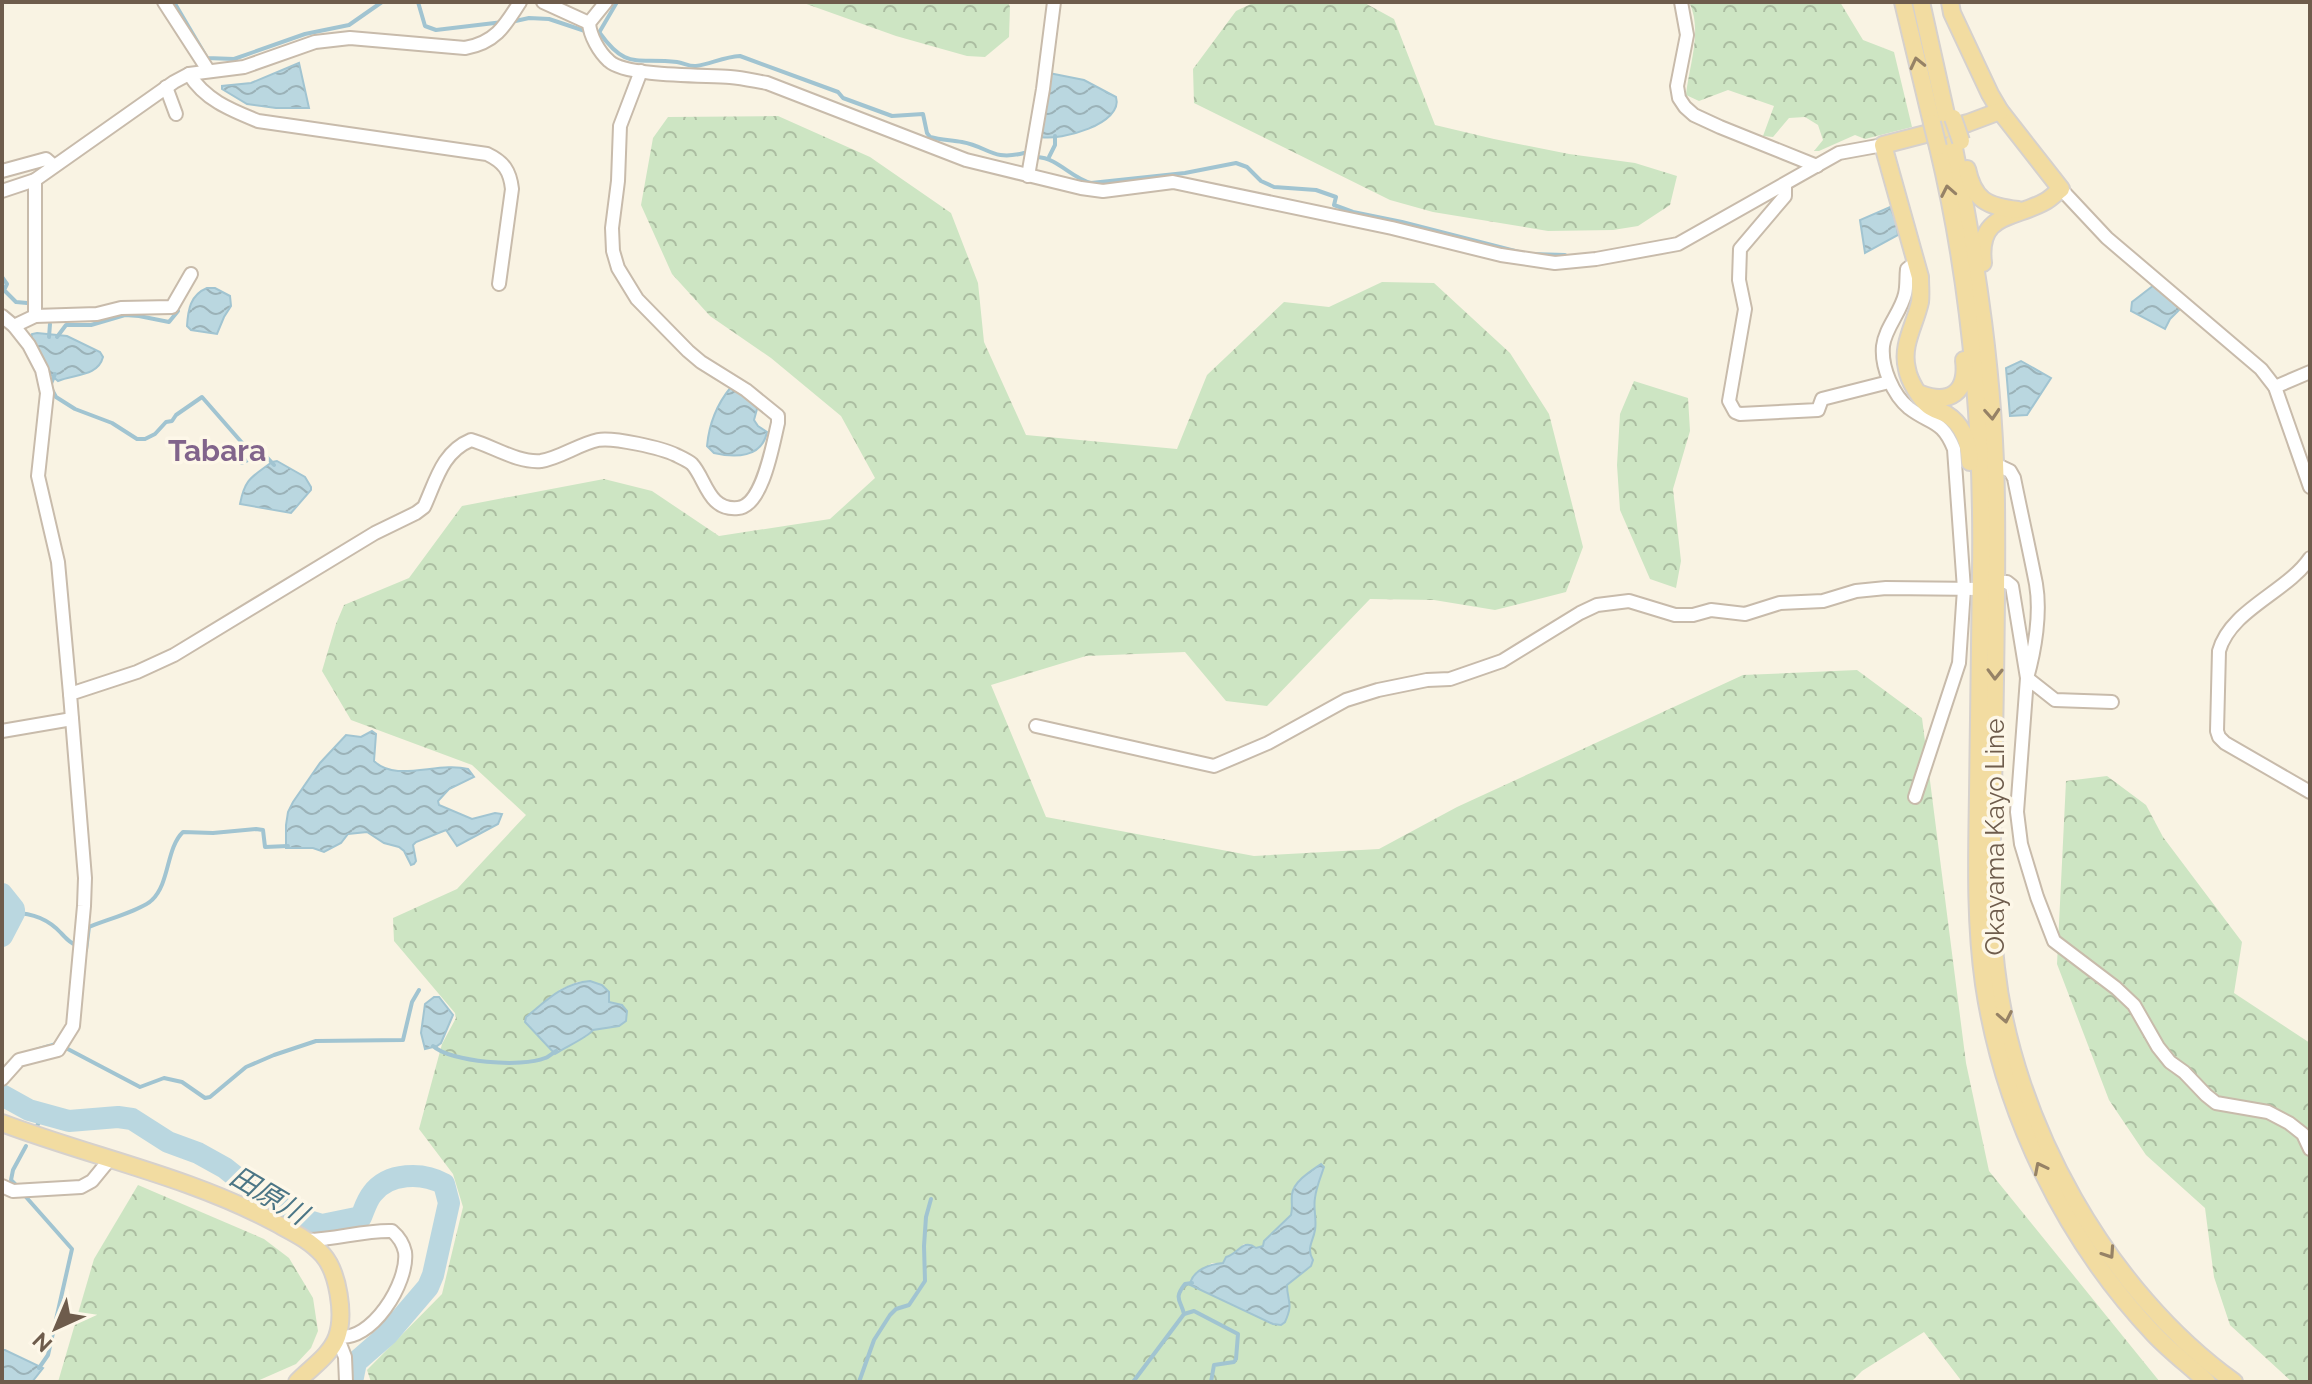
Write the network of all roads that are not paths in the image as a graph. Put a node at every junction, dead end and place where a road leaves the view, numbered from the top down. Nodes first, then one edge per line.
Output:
1 (164, 2) edge
2 (520, 2) edge
3 (543, 2) edge
4 (606, 2) edge
5 (1054, 2) edge
6 (1681, 2) edge
7 (1903, 2) edge
8 (1921, 2) edge
9 (1950, 2) edge
10 (590, 29) junction
11 (208, 70) junction
12 (641, 71) junction
13 (189, 74) junction
14 (166, 87) junction
15 (2000, 111) junction
16 (176, 114) dead end
17 (1944, 120) junction
18 (1951, 144) junction
19 (1883, 145) junction
20 (54, 166) junction
21 (1817, 166) junction
22 (2, 171) edge
23 (1028, 176) junction
24 (35, 180) junction
25 (1785, 185) junction
26 (2061, 189) junction
27 (2, 191) edge
28 (2019, 211) junction
29 (1956, 234) junction
30 (1916, 262) junction
31 (191, 274) dead end
32 (499, 284) dead end
33 (2, 316) edge
34 (35, 316) junction
35 (14, 326) junction
36 (1988, 361) junction
37 (2310, 372) edge
38 (1889, 382) junction
39 (2275, 387) junction
40 (1920, 393) junction
41 (1995, 464) junction
42 (2310, 487) edge
43 (2310, 558) edge
44 (1981, 571) junction
45 (1980, 587) junction
46 (2027, 678) junction
47 (70, 694) junction
48 (2112, 702) dead end
49 (72, 719) junction
50 (1036, 726) dead end
51 (2, 731) edge
52 (2310, 792) edge
53 (1915, 797) dead end
54 (2, 1079) edge
55 (5, 1121) edge
56 (2310, 1149) edge
57 (110, 1159) junction
58 (2, 1186) edge
59 (307, 1240) junction
60 (337, 1336) junction
61 (297, 1382) edge
62 (346, 1382) edge
63 (2207, 1382) edge
64 (2234, 1382) edge

1 - 11 street
2 - 11 street
3 - 10 street
4 - 10 street
5 - 23 street
6 - 21 street
17 -> 7 main road, Okayama Kayo Line
8 - 17 main road, Okayama Kayo Line
9 - 15 main road
10 - 12 street
11 - 13 street
12 - 23 street
12 - 47 street
13 - 14 street
13 - 32 street
14 - 16 street
14 - 20 street
15 - 19 main road
15 - 26 main road
17 - 18 main road, Okayama Kayo Line
18 - 28 main road, Okayama Kayo Line
29 -> 18 main road, Okayama Kayo Line
18 - 36 main road, Okayama Kayo Line
19 - 21 street
19 - 30 main road, Okayama Kayo Line
20 - 22 street
20 - 24 street
21 - 25 street
23 - 25 street
24 - 27 street
24 - 34 street
25 - 38 street
26 - 28 main road, Okayama Kayo Line
26 - 39 street
28 - 36 main road, Okayama Kayo Line
29 - 40 main road, Okayama Kayo Line
29 - 44 main road, Okayama Kayo Line
30 - 38 street
30 - 40 main road, Okayama Kayo Line
31 - 34 street
33 - 35 street
34 - 35 street
35 - 47 street
36 -> 41 main road, Okayama Kayo Line
37 - 39 street
38 - 45 street
39 - 42 street
40 - 44 main road, Okayama Kayo Line
41 - 45 main road, Okayama Kayo Line
41 - 46 street
43 - 52 street
44 - 45 main road, Okayama Kayo Line
45 - 46 street
45 - 50 street
45 - 53 street
63 -> 45 main road, Okayama Kayo Line
45 -> 64 main road, Okayama Kayo Line
46 - 48 street
46 - 56 street
47 - 49 street
49 - 51 street
49 - 54 street
55 - 57 main road
57 - 58 street
57 - 59 main road
59 - 60 main road
59 - 60 street
60 - 61 main road
60 - 62 street

